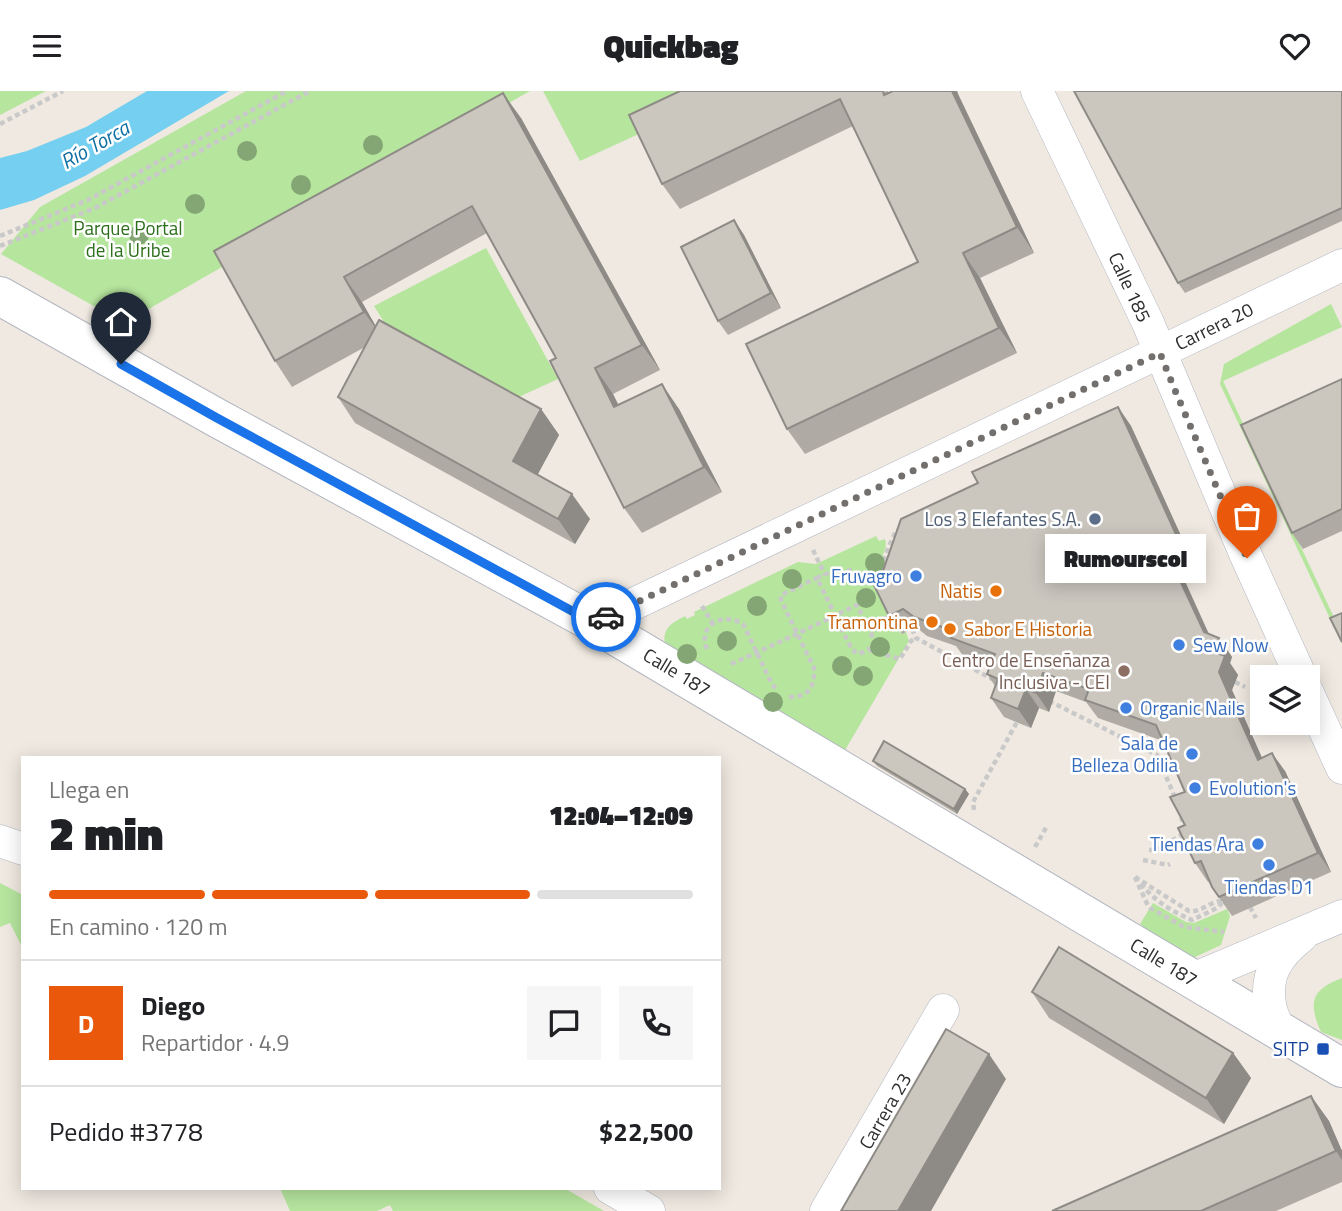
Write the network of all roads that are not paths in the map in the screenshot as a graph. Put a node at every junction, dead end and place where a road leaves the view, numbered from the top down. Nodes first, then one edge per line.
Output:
1 (1037, 91) edge
2 (1342, 265) edge
3 (0, 296) edge
4 (1160, 353) junction
5 (594, 623) junction
6 (1296, 665) edge
7 (1320, 720) edge
8 (1342, 768) edge
9 (0, 841) edge
10 (21, 848) edge
11 (1342, 916) edge
12 (1313, 928) junction
13 (1192, 979) junction
14 (943, 1010) dead end
15 (1279, 1031) junction
16 (1342, 1068) edge
17 (613, 1190) edge
18 (649, 1211) edge
19 (826, 1211) edge

1 - 4 street, Calle 185
2 - 4 street, Carrera 20
3 - 5 street, Calle 187
4 - 5 street, Carrera 20
4 - 6 street, Calle 185
5 - 13 street, Calle 187
7 - 8 street
9 - 10 street
11 - 12 street
12 - 13 street
12 - 15 street
13 - 15 street, Calle 187
14 - 19 street, Carrera 23
15 - 16 street, Calle 187
17 - 18 street

